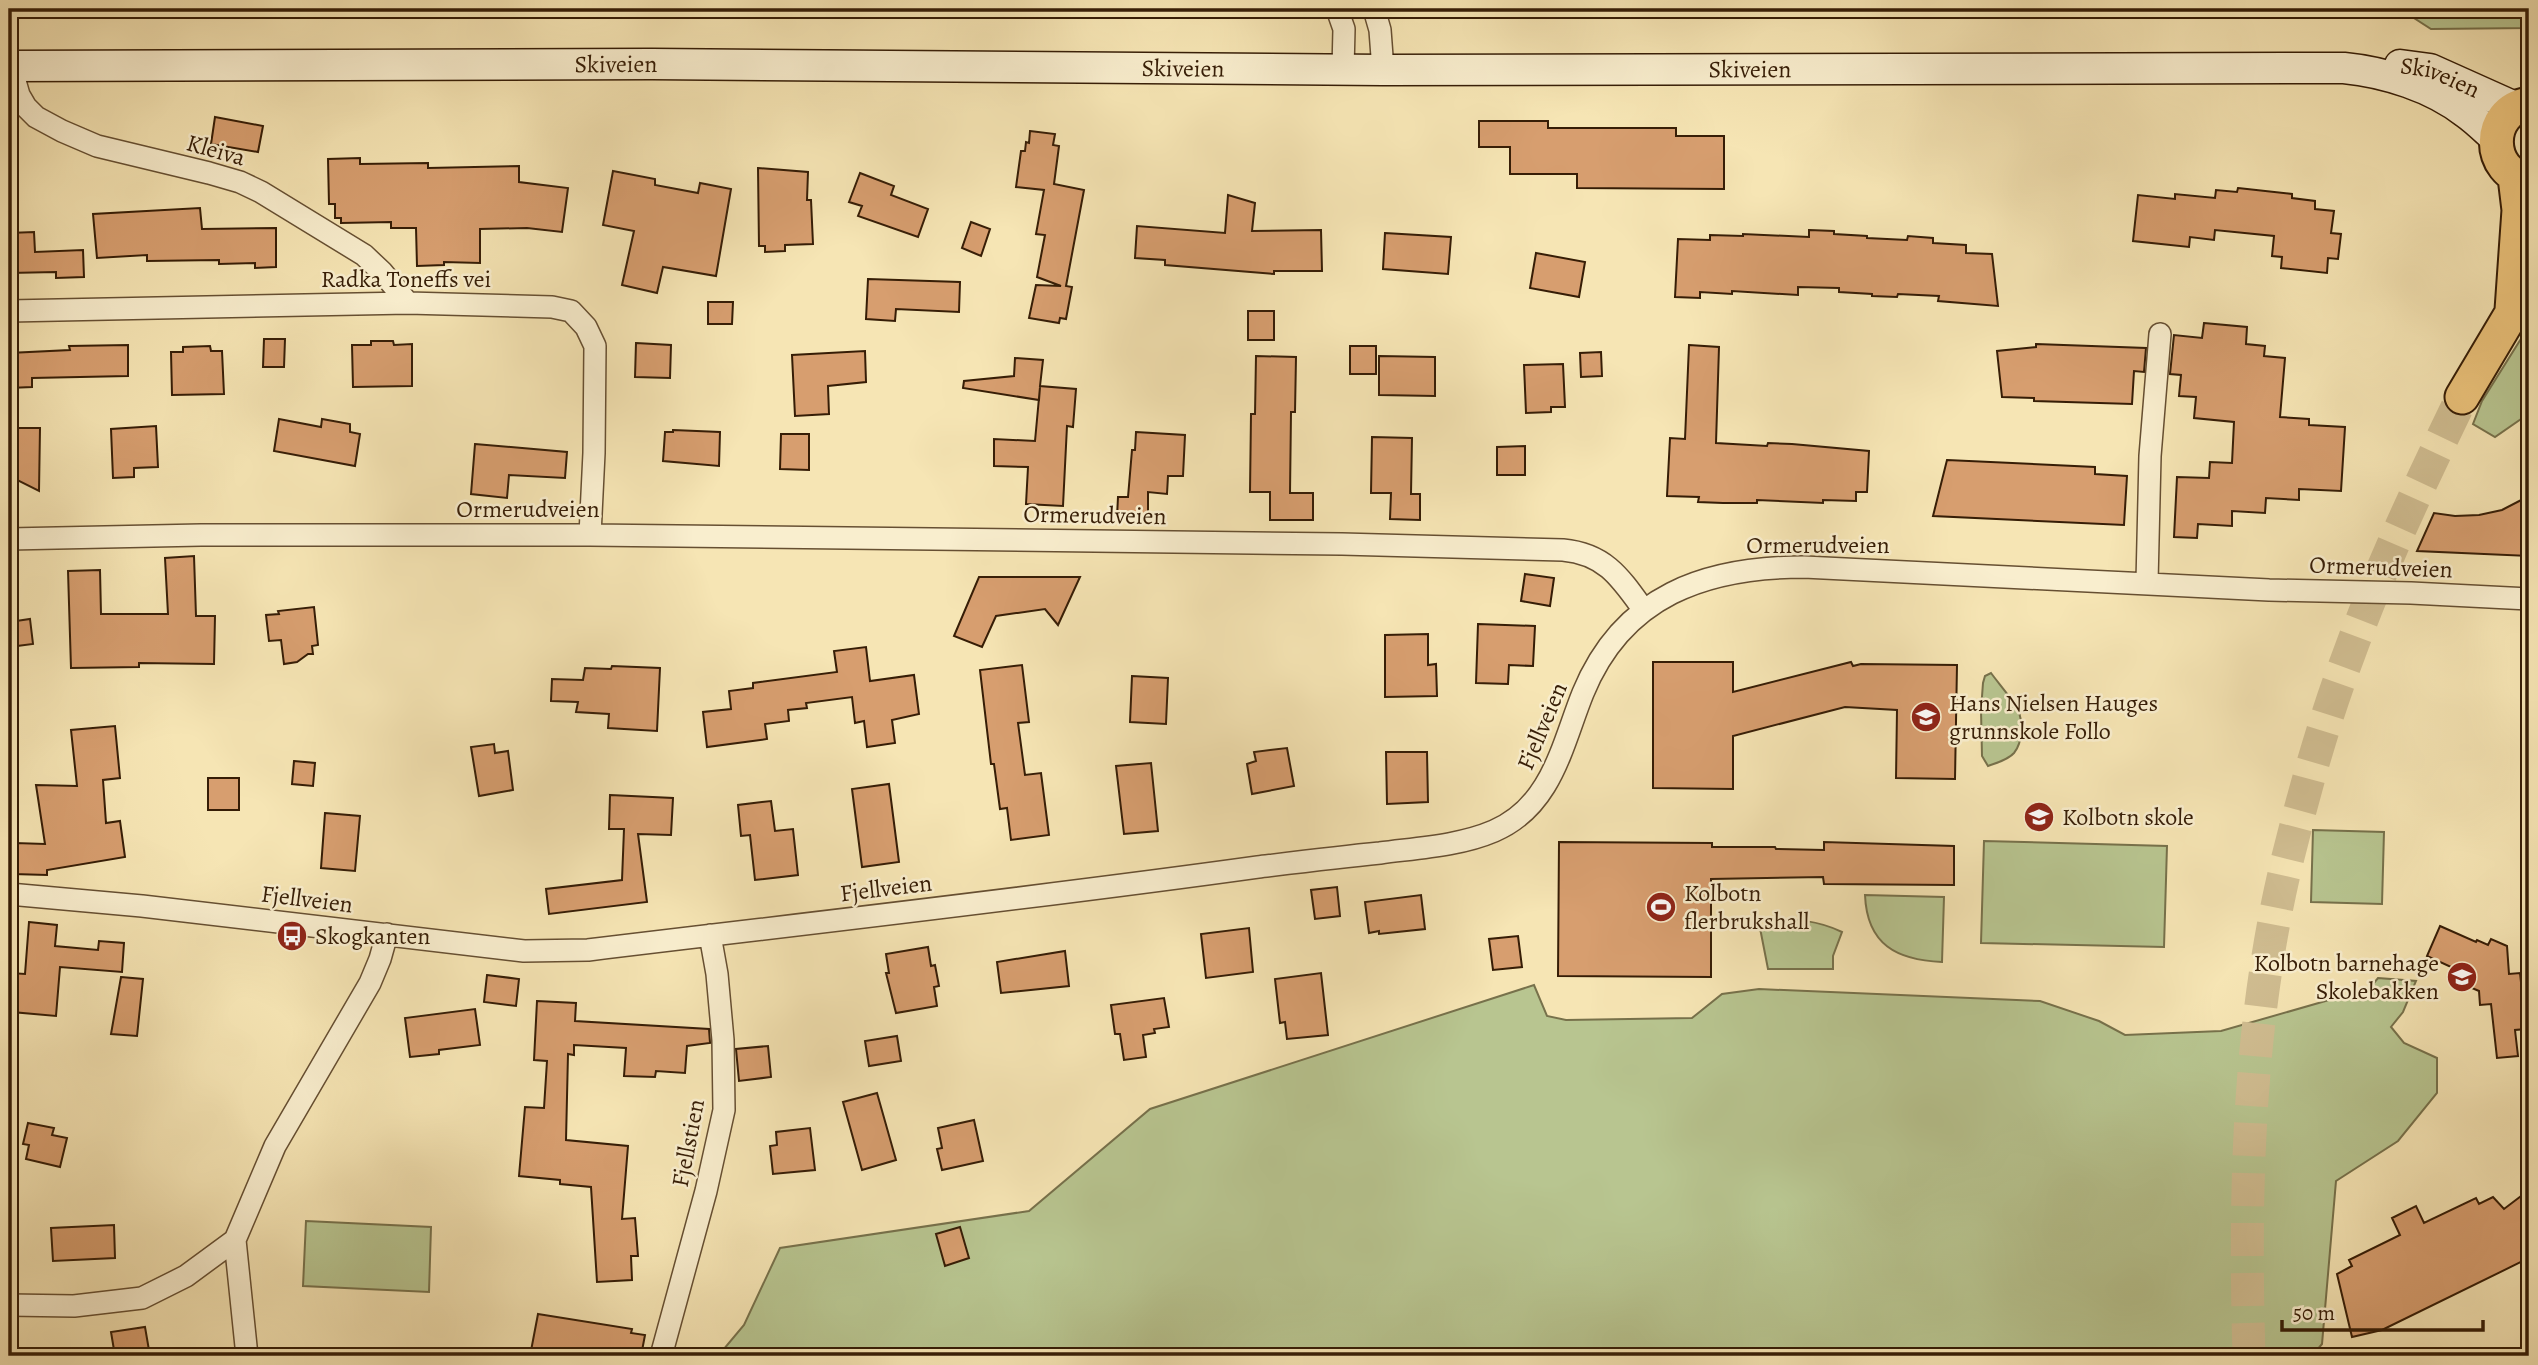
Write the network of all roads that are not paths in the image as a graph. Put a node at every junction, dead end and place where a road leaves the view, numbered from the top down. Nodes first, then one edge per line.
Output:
1 (1337, 9) edge
2 (1374, 9) edge
3 (11, 66) edge
4 (1343, 69) junction
5 (2358, 69) junction
6 (1382, 70) junction
7 (2523, 106) edge
8 (2495, 138) junction
9 (2522, 179) edge
10 (2521, 298) edge
11 (408, 303) junction
12 (9, 311) edge
13 (2160, 334) dead end
14 (2462, 397) tunnel mouth
15 (590, 535) junction
16 (9, 539) edge
17 (2147, 582) junction
18 (2529, 599) edge
19 (1643, 609) junction
20 (9, 894) edge
21 (387, 934) junction
22 (710, 935) junction
23 (234, 1240) junction
24 (9, 1305) edge
25 (247, 1356) edge
26 (661, 1356) edge

1 - 4 street
2 - 6 street
3 - 4 main road, Skiveien
3 - 11 street, Kleiva
4 - 6 main road, Skiveien
5 - 6 main road, Skiveien
5 - 7 main road, Skiveien
5 - 8 main road, Skiveien
7 - 8 main road
8 - 9 main road
9 - 10 main road
10 - 14 main road
11 - 12 street, Radka Toneffs vei
11 - 15 street, Radka Toneffs vei
13 - 17 street
15 - 16 street, Ormerudveien
15 - 19 street, Ormerudveien
17 - 18 street, Ormerudveien
17 - 19 street, Ormerudveien
19 - 22 street, Fjellveien
20 - 21 street, Fjellveien
21 - 22 street, Fjellveien
21 - 23 street
22 - 26 street, Fjellstien
23 - 24 street
23 - 25 street

